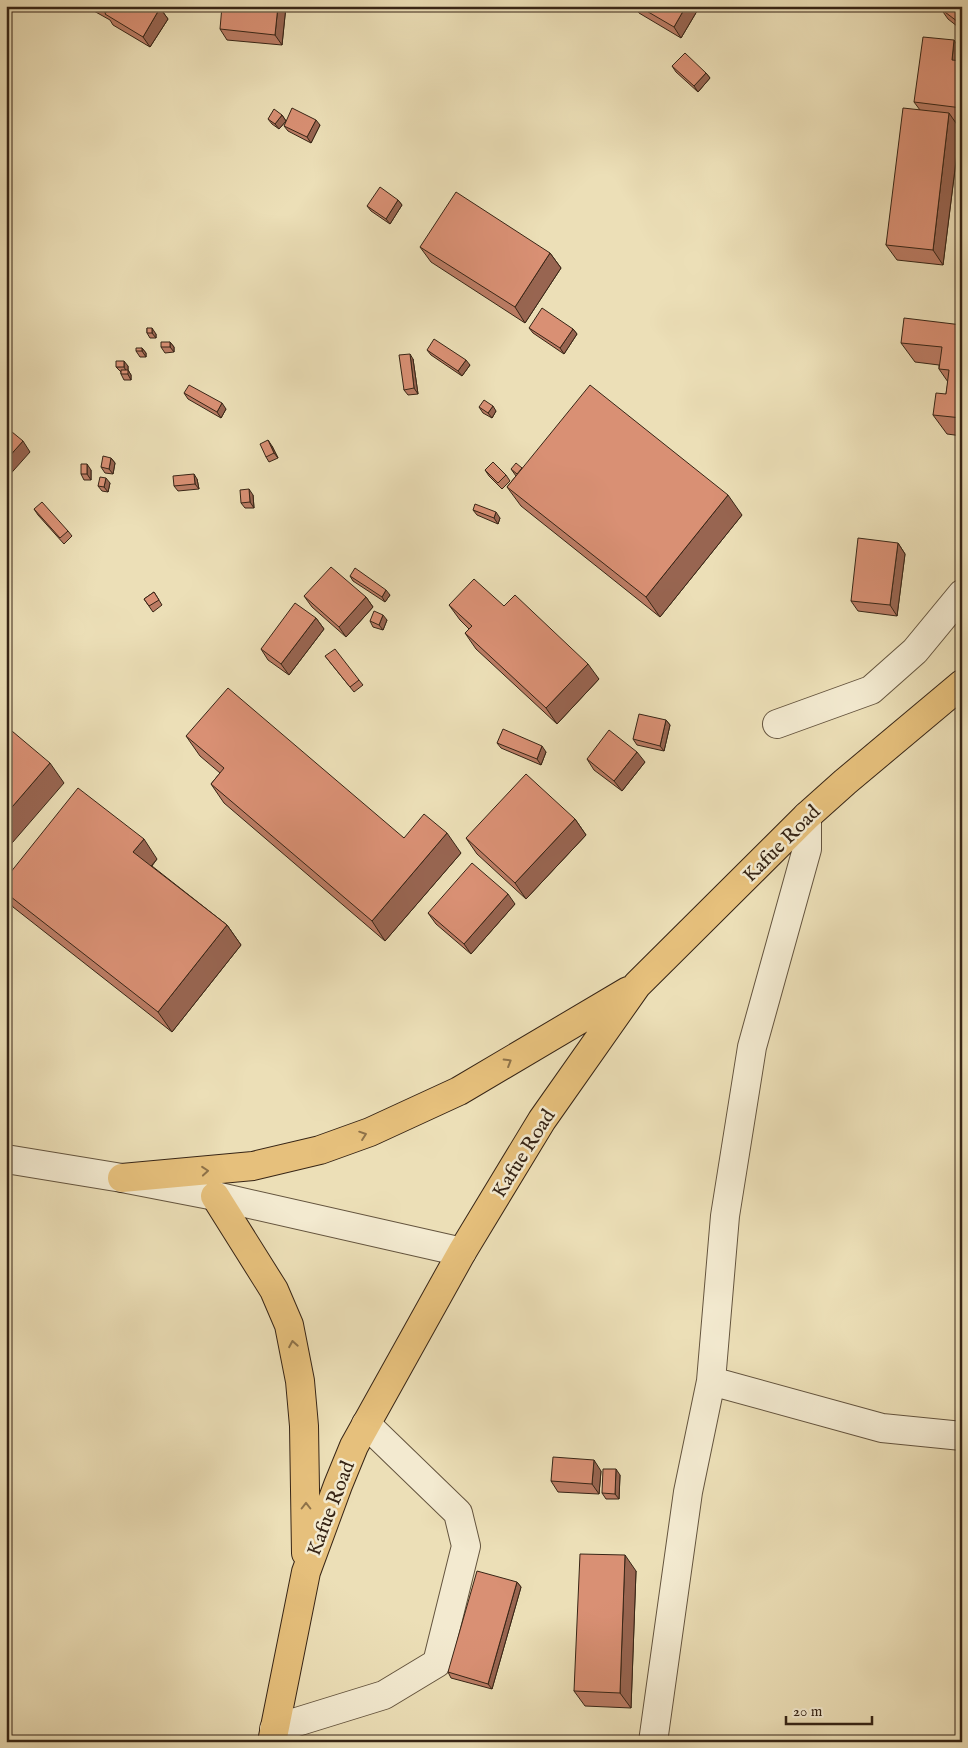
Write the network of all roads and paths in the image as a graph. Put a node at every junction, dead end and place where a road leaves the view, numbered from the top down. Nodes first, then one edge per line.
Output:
1 (962, 594) edge
2 (962, 684) edge
3 (777, 724) dead end
4 (807, 816) junction
5 (637, 986) junction
6 (6, 1159) edge
7 (122, 1178) junction
8 (214, 1196) junction
9 (462, 1252) junction
10 (711, 1381) junction
11 (366, 1424) junction
12 (962, 1436) edge
13 (306, 1572) junction
14 (273, 1735) edge
15 (653, 1742) edge

1 - 3 street
2 - 4 highway, Kafue Road
4 - 5 highway, Kafue Road
4 - 10 street
7 -> 5 highway
5 - 9 highway, Kafue Road
6 - 7 street
7 - 8 street
8 - 9 street
13 -> 8 highway
9 - 11 highway, Kafue Road
10 - 12 street
10 - 15 street
11 - 13 highway, Kafue Road
11 - 14 street
13 - 14 highway, Kafue Road

